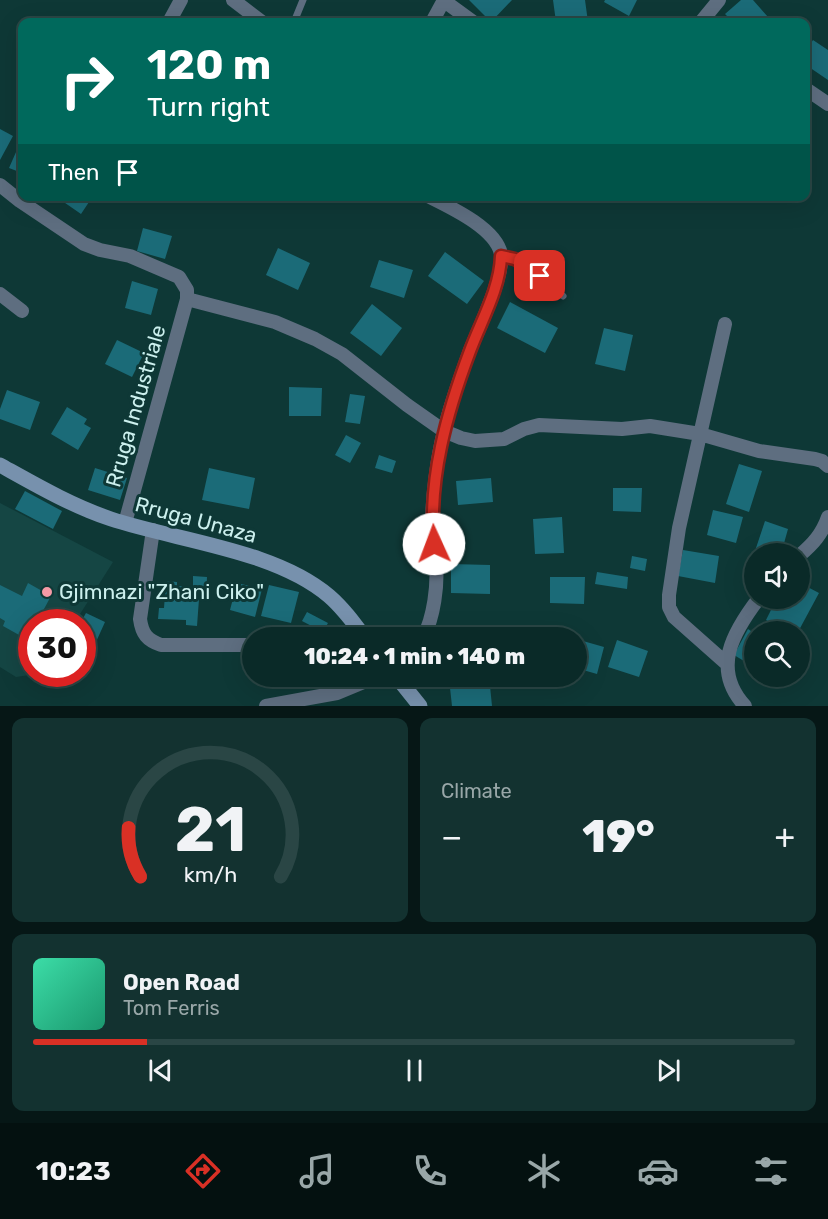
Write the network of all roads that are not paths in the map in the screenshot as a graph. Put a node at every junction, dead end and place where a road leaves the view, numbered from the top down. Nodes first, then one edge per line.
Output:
1 (182, 0) edge
2 (233, 0) edge
3 (303, 0) edge
4 (444, 0) edge
5 (719, 0) edge
6 (171, 18) edge
7 (257, 18) edge
8 (296, 18) edge
9 (434, 18) edge
10 (468, 18) edge
11 (704, 18) edge
12 (810, 92) edge
13 (828, 104) edge
14 (0, 185) edge
15 (18, 198) edge
16 (23, 201) edge
17 (438, 201) edge
18 (501, 256) junction
19 (0, 294) edge
20 (563, 296) dead end
21 (187, 299) junction
22 (22, 311) dead end
23 (725, 324) dead end
24 (444, 431) junction
25 (700, 434) junction
26 (0, 465) edge
27 (828, 466) edge
28 (828, 517) edge
29 (125, 523) junction
30 (153, 530) junction
31 (810, 546) edge
32 (752, 609) edge
33 (356, 627) edge
34 (426, 627) edge
35 (242, 645) edge
36 (727, 664) junction
37 (349, 687) edge
38 (405, 687) edge
39 (266, 706) edge
40 (420, 706) edge
41 (745, 706) edge

1 - 6 street
2 - 7 street
3 - 8 lane
4 - 9 street
4 - 10 street
5 - 11 street
12 - 13 street
14 - 15 street
16 - 21 street
17 - 18 street
18 - 20 lane
18 - 24 street
19 - 22 street
21 - 24 street
21 - 29 street, Rruga Industriale
23 - 25 street
24 - 25 street
24 - 34 street
25 - 27 street
25 - 36 street
26 - 29 main road, Rruga Unaza
28 - 31 street
29 - 30 main road, Rruga Unaza
30 - 33 main road, Rruga Unaza
30 - 35 street
32 - 36 street
36 - 41 street
37 - 39 street
38 - 40 main road

